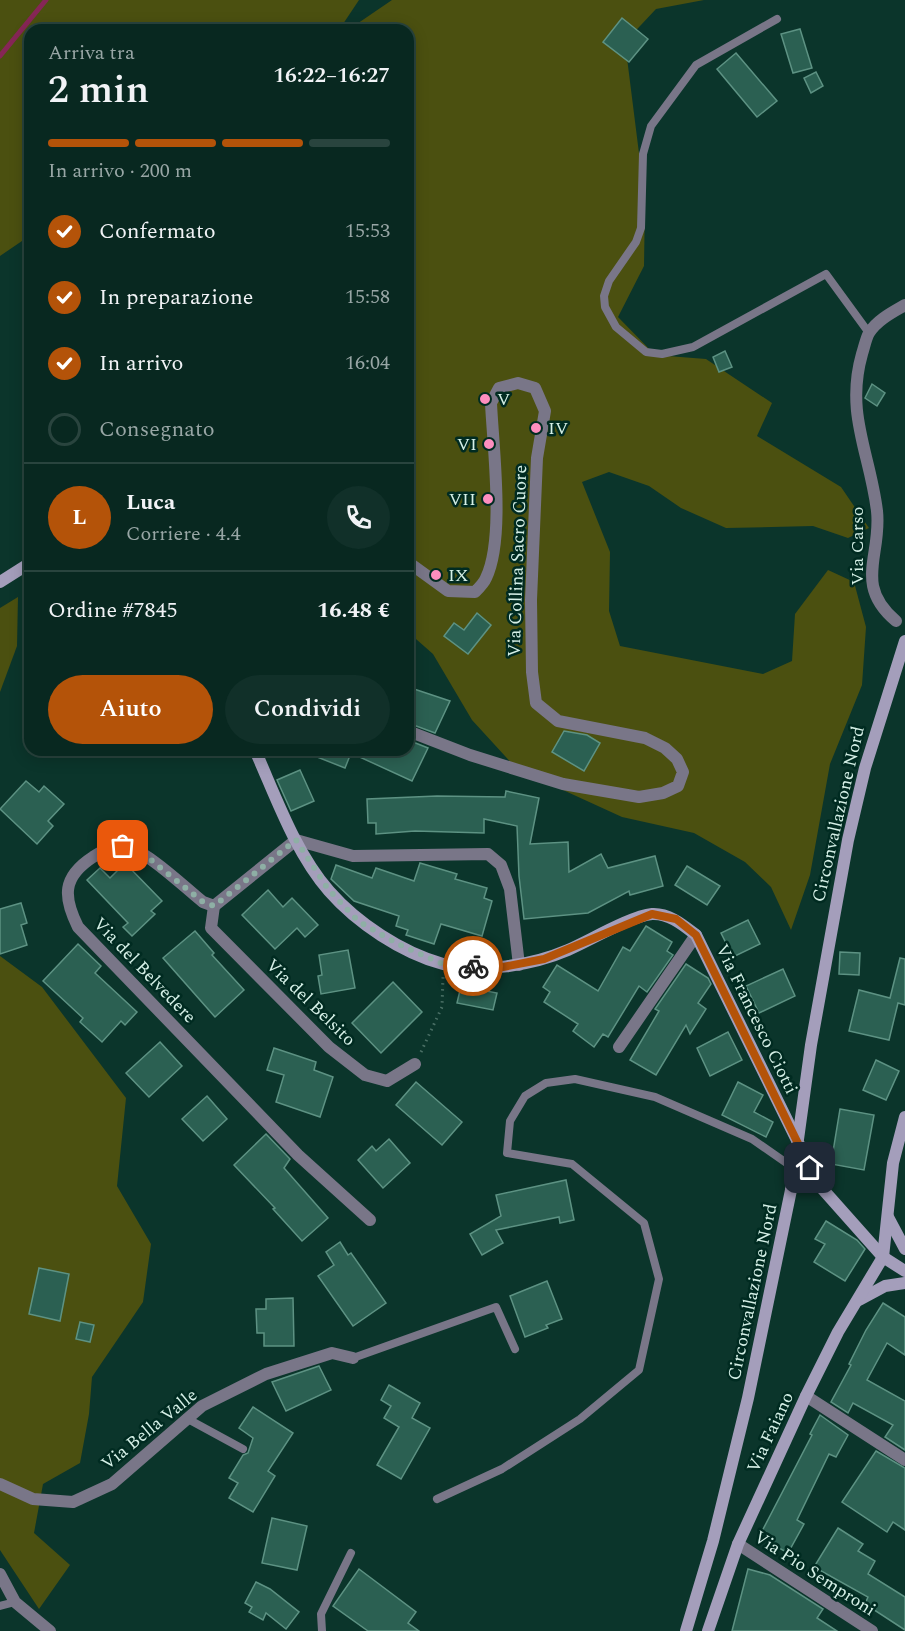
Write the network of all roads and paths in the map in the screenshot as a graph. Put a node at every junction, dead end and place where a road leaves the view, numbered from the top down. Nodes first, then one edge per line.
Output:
1 (777, 19) dead end
2 (905, 304) edge
3 (868, 333) junction
4 (414, 566) edge
5 (24, 567) edge
6 (0, 582) edge
7 (896, 621) dead end
8 (905, 641) edge
9 (414, 733) edge
10 (258, 756) edge
11 (296, 840) junction
12 (214, 906) junction
13 (696, 935) junction
14 (443, 964) junction
15 (519, 965) junction
16 (619, 1047) dead end
17 (415, 1064) joint
18 (905, 1117) edge
19 (819, 1185) junction
20 (887, 1216) junction
21 (370, 1220) dead end
22 (905, 1249) edge
23 (883, 1257) junction
24 (905, 1271) edge
25 (905, 1283) edge
26 (858, 1300) junction
27 (515, 1349) dead end
28 (353, 1358) joint
29 (806, 1396) junction
30 (186, 1418) junction
31 (243, 1449) dead end
32 (905, 1460) edge
33 (0, 1484) edge
34 (437, 1499) dead end
35 (738, 1544) junction
36 (351, 1552) dead end
37 (0, 1575) edge
38 (15, 1602) junction
39 (0, 1606) edge
40 (50, 1631) edge
41 (321, 1631) edge
42 (686, 1631) edge
43 (708, 1631) edge
44 (872, 1631) edge

1 - 3 lane
2 - 3 street
3 - 7 street, Via Carso
4 - 9 street, Via Collina Sacro Cuore
5 - 6 street
8 - 42 street, Circonvallazione Nord
10 - 11 street, Via Francesco Ciotti
11 - 12 street
11 - 14 street, Via Francesco Ciotti
11 - 15 street
12 - 17 street, Via del Belsito
12 - 21 street, Via del Belvedere
13 - 15 street, Via Francesco Ciotti
13 - 16 street
13 - 19 street, Via Francesco Ciotti
14 - 15 street, Via Francesco Ciotti
14 - 17 path
18 - 20 street
19 - 23 street, Via Francesco Ciotti
19 - 34 lane
20 - 22 street
20 - 23 street
23 - 24 street, Via Francesco Ciotti
23 - 26 street, Via Faiano
25 - 26 street
26 - 29 street, Via Faiano
27 - 28 lane
28 - 30 street, Via Bella Valle
29 - 32 street
29 - 35 street, Via Faiano
30 - 31 lane
30 - 33 street, Via Bella Valle
35 - 43 street, Via Faiano
35 - 44 street, Via Pio Semproni
36 - 41 lane
37 - 38 street
38 - 39 lane
38 - 40 street

